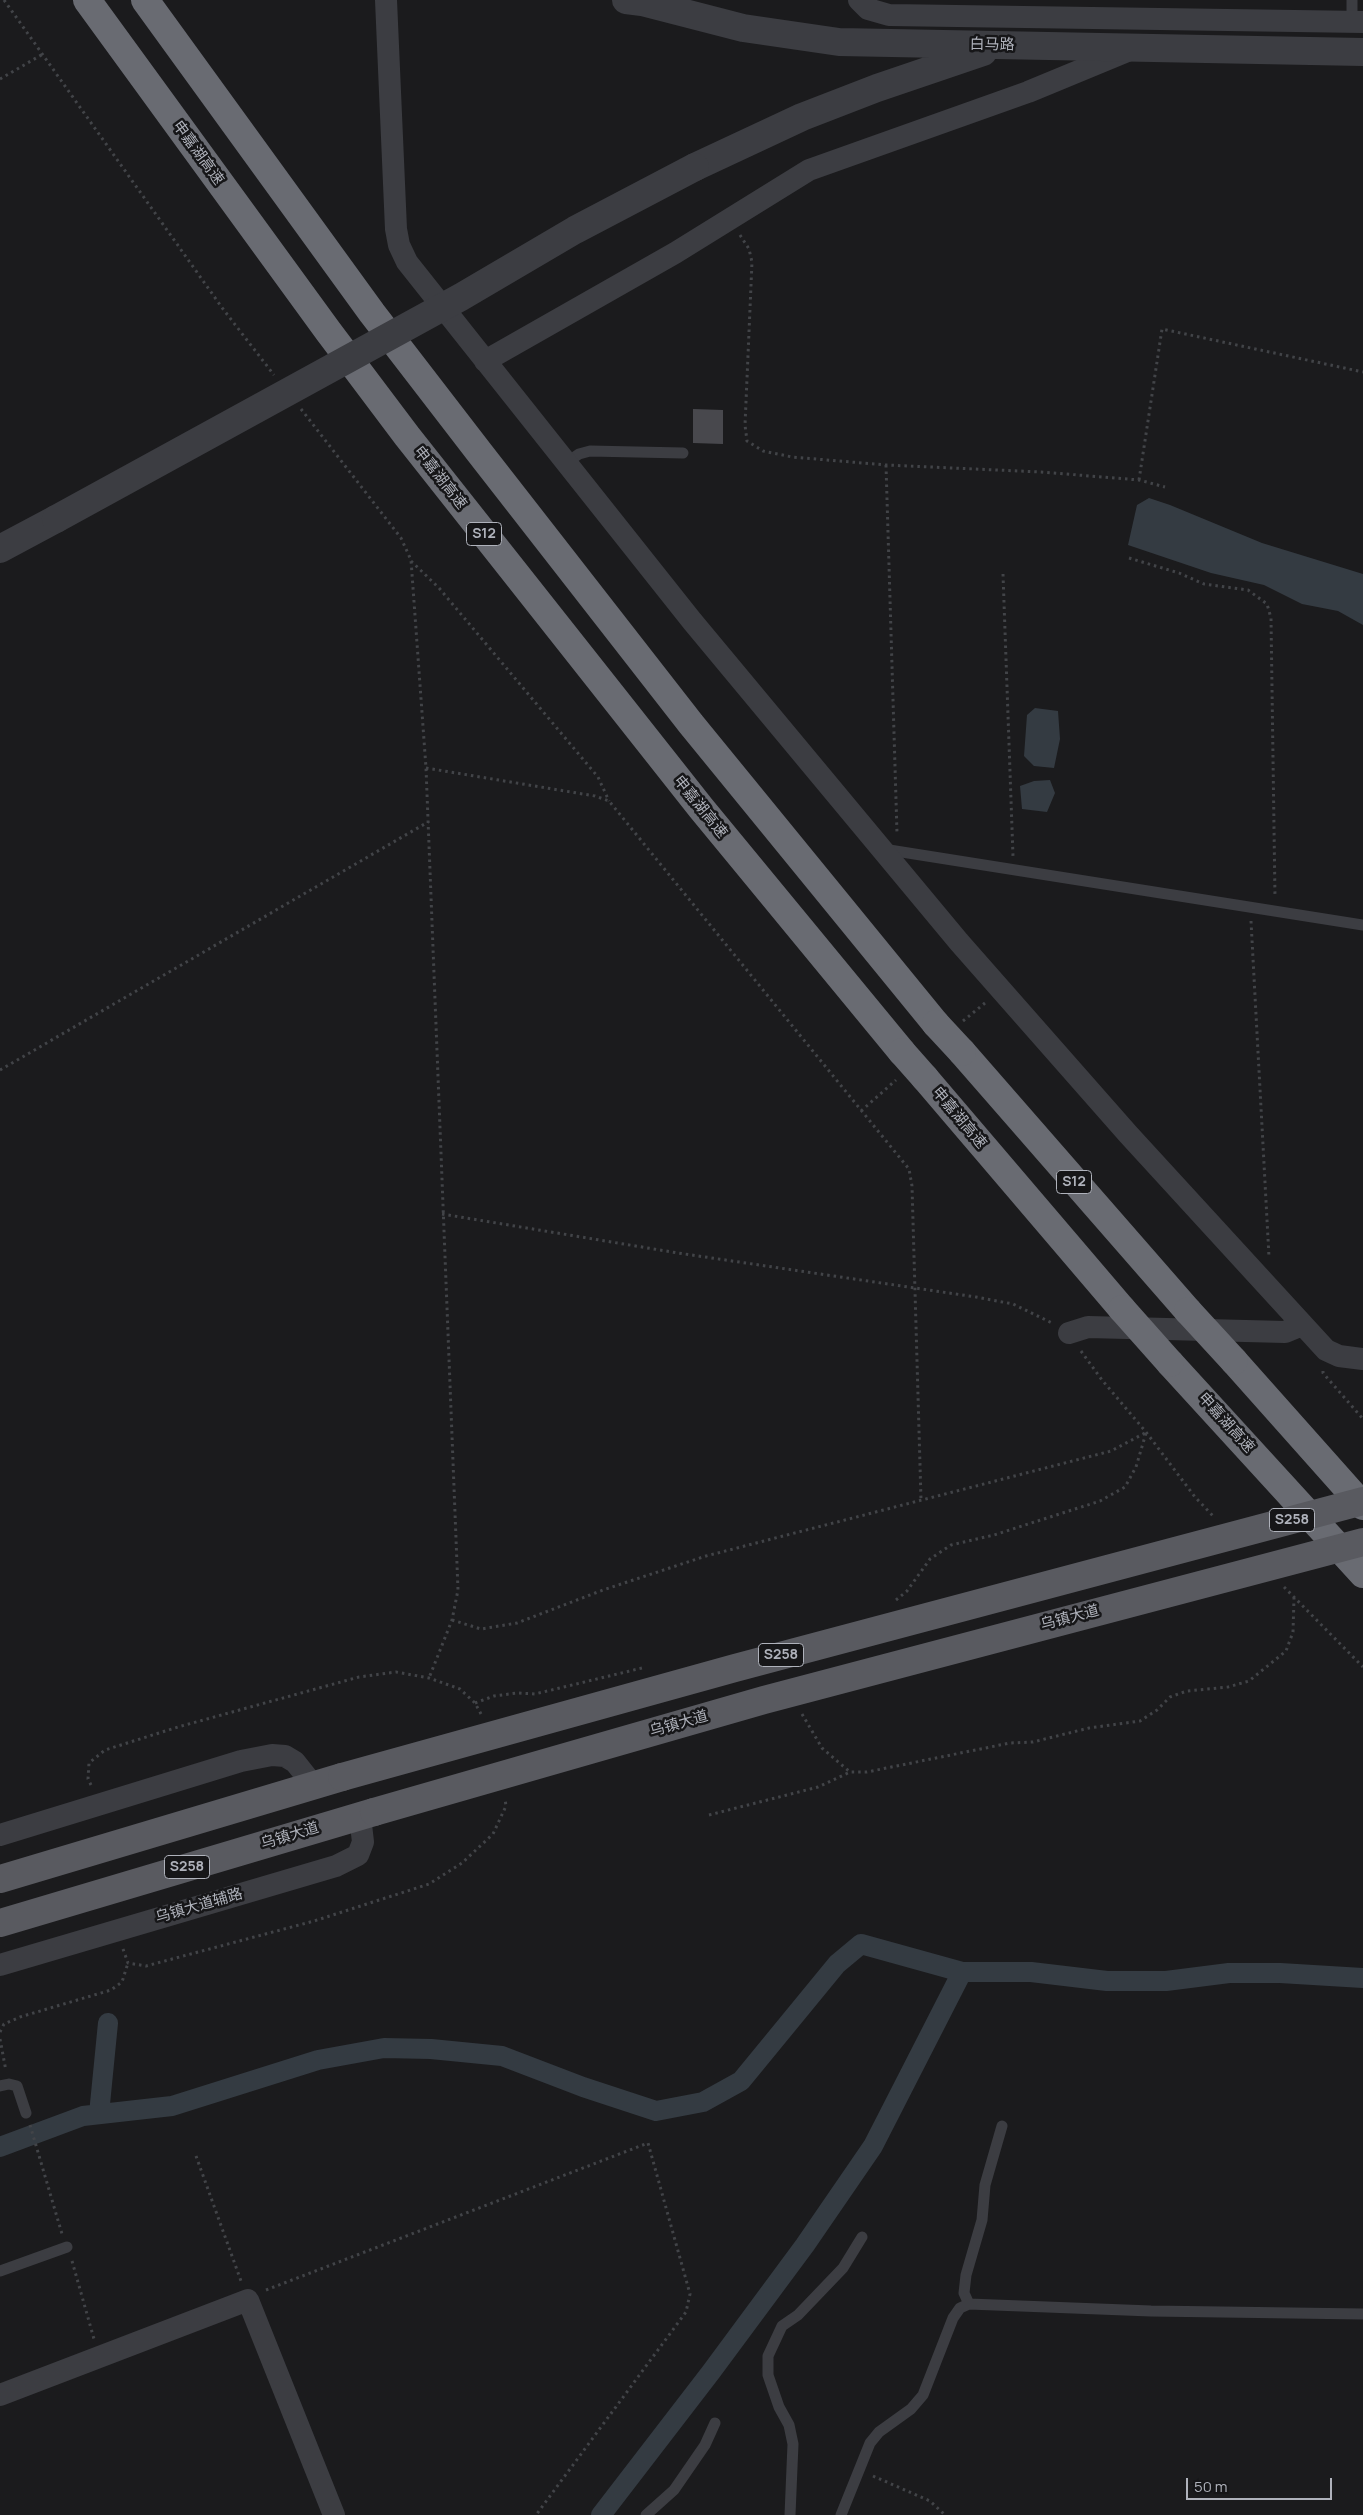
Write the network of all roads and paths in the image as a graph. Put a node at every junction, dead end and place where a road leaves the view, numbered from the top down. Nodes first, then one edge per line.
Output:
1 (4, 0) edge
2 (87, 0) edge
3 (145, 0) edge
4 (386, 0) edge
5 (626, 0) edge
6 (860, 0) edge
7 (1356, 15) edge
8 (1003, 46) junction
9 (1135, 48) junction
10 (1363, 52) edge
11 (43, 54) junction
12 (0, 79) edge
13 (729, 218) junction
14 (485, 361) junction
15 (1363, 372) edge
16 (276, 377) dead end
17 (300, 408) dead end
18 (683, 453) dead end
19 (566, 463) junction
20 (886, 464) junction
21 (1139, 480) junction
22 (1165, 488) dead end
23 (0, 549) edge
24 (1129, 558) dead end
25 (411, 560) junction
26 (1003, 574) dead end
27 (426, 768) junction
28 (609, 801) junction
29 (428, 822) junction
30 (890, 850) junction
31 (1014, 869) junction
32 (1250, 908) junction
33 (1276, 912) junction
34 (1363, 925) edge
35 (0, 1070) edge
36 (442, 1214) junction
37 (1270, 1265) dead end
38 (915, 1288) junction
39 (1302, 1324) junction
40 (1069, 1334) junction
41 (1326, 1350) junction
42 (1363, 1359) edge
43 (1363, 1420) edge
44 (1146, 1432) junction
45 (921, 1500) junction
46 (1363, 1502) edge
47 (1363, 1506) edge
48 (1221, 1524) dead end
49 (1363, 1542) edge
50 (1363, 1574) edge
51 (1281, 1584) dead end
52 (1294, 1597) junction
53 (889, 1606) dead end
54 (452, 1620) junction
55 (651, 1665) dead end
56 (1363, 1667) edge
57 (428, 1678) dead end
58 (476, 1703) dead end
59 (798, 1705) dead end
60 (850, 1772) junction
61 (314, 1786) junction
62 (367, 1814) junction
63 (709, 1815) dead end
64 (0, 1835) edge
65 (0, 1879) edge
66 (0, 1923) edge
67 (128, 1963) dead end
68 (0, 1965) edge
69 (0, 2032) edge
70 (0, 2038) edge
71 (5, 2085) edge
72 (26, 2113) joint
73 (1002, 2126) dead end
74 (196, 2156) dead end
75 (43, 2164) dead end
76 (862, 2237) dead end
77 (67, 2247) dead end
78 (0, 2271) edge
79 (248, 2300) junction
80 (969, 2304) junction
81 (1363, 2314) edge
82 (0, 2396) edge
83 (715, 2423) dead end
84 (859, 2470) junction
85 (334, 2515) edge
86 (536, 2515) edge
87 (646, 2515) edge
88 (790, 2515) edge
89 (841, 2515) edge
90 (946, 2515) edge

1 - 11 path
2 - 50 highway, 申嘉湖高速 / S12, bridge
3 - 47 highway, S12, bridge
4 - 14 street
5 - 8 street, 白马路
6 - 7 street
8 - 9 street, 白马路
8 - 23 street, bridge
9 - 10 street, 白马路
9 - 13 street
11 - 12 path
11 - 16 path
13 - 14 street
13 - 20 path
14 - 19 street
15 - 21 path
17 - 25 path
18 - 19 lane
19 - 30 street
20 - 21 path
20 - 30 path
21 - 22 path
24 - 33 path
25 - 27 path
25 - 28 path
26 - 31 path
27 - 28 path
27 - 29 path
28 - 38 path
29 - 35 path
29 - 36 path
30 - 31 lane
30 - 39 street
31 - 32 lane
32 - 33 lane
32 - 37 path
33 - 34 lane
36 - 38 path
36 - 54 path
38 - 40 path
38 - 45 path
39 - 40 street
39 - 41 street
40 - 44 path
41 - 42 street
41 - 43 path
44 - 45 path
44 - 48 path
44 - 53 path
45 - 54 path
46 - 61 main road, S258, bridge
49 - 62 main road, 乌镇大道 / S258, bridge
51 - 52 path
52 - 56 path
52 - 60 path
54 - 57 path
55 - 58 path
59 - 60 path
60 - 63 path
61 - 64 street
61 - 65 main road, S258
62 - 66 main road, 乌镇大道 / S258
62 - 68 street, 乌镇大道辅路
67 - 69 path
70 - 71 path
71 - 72 lane
72 - 75 path
73 - 80 lane
74 - 79 path
76 - 88 lane
77 - 78 lane
79 - 82 street
79 - 85 street
79 - 86 path
80 - 81 lane
80 - 84 lane
83 - 87 lane
84 - 89 lane
84 - 90 path

